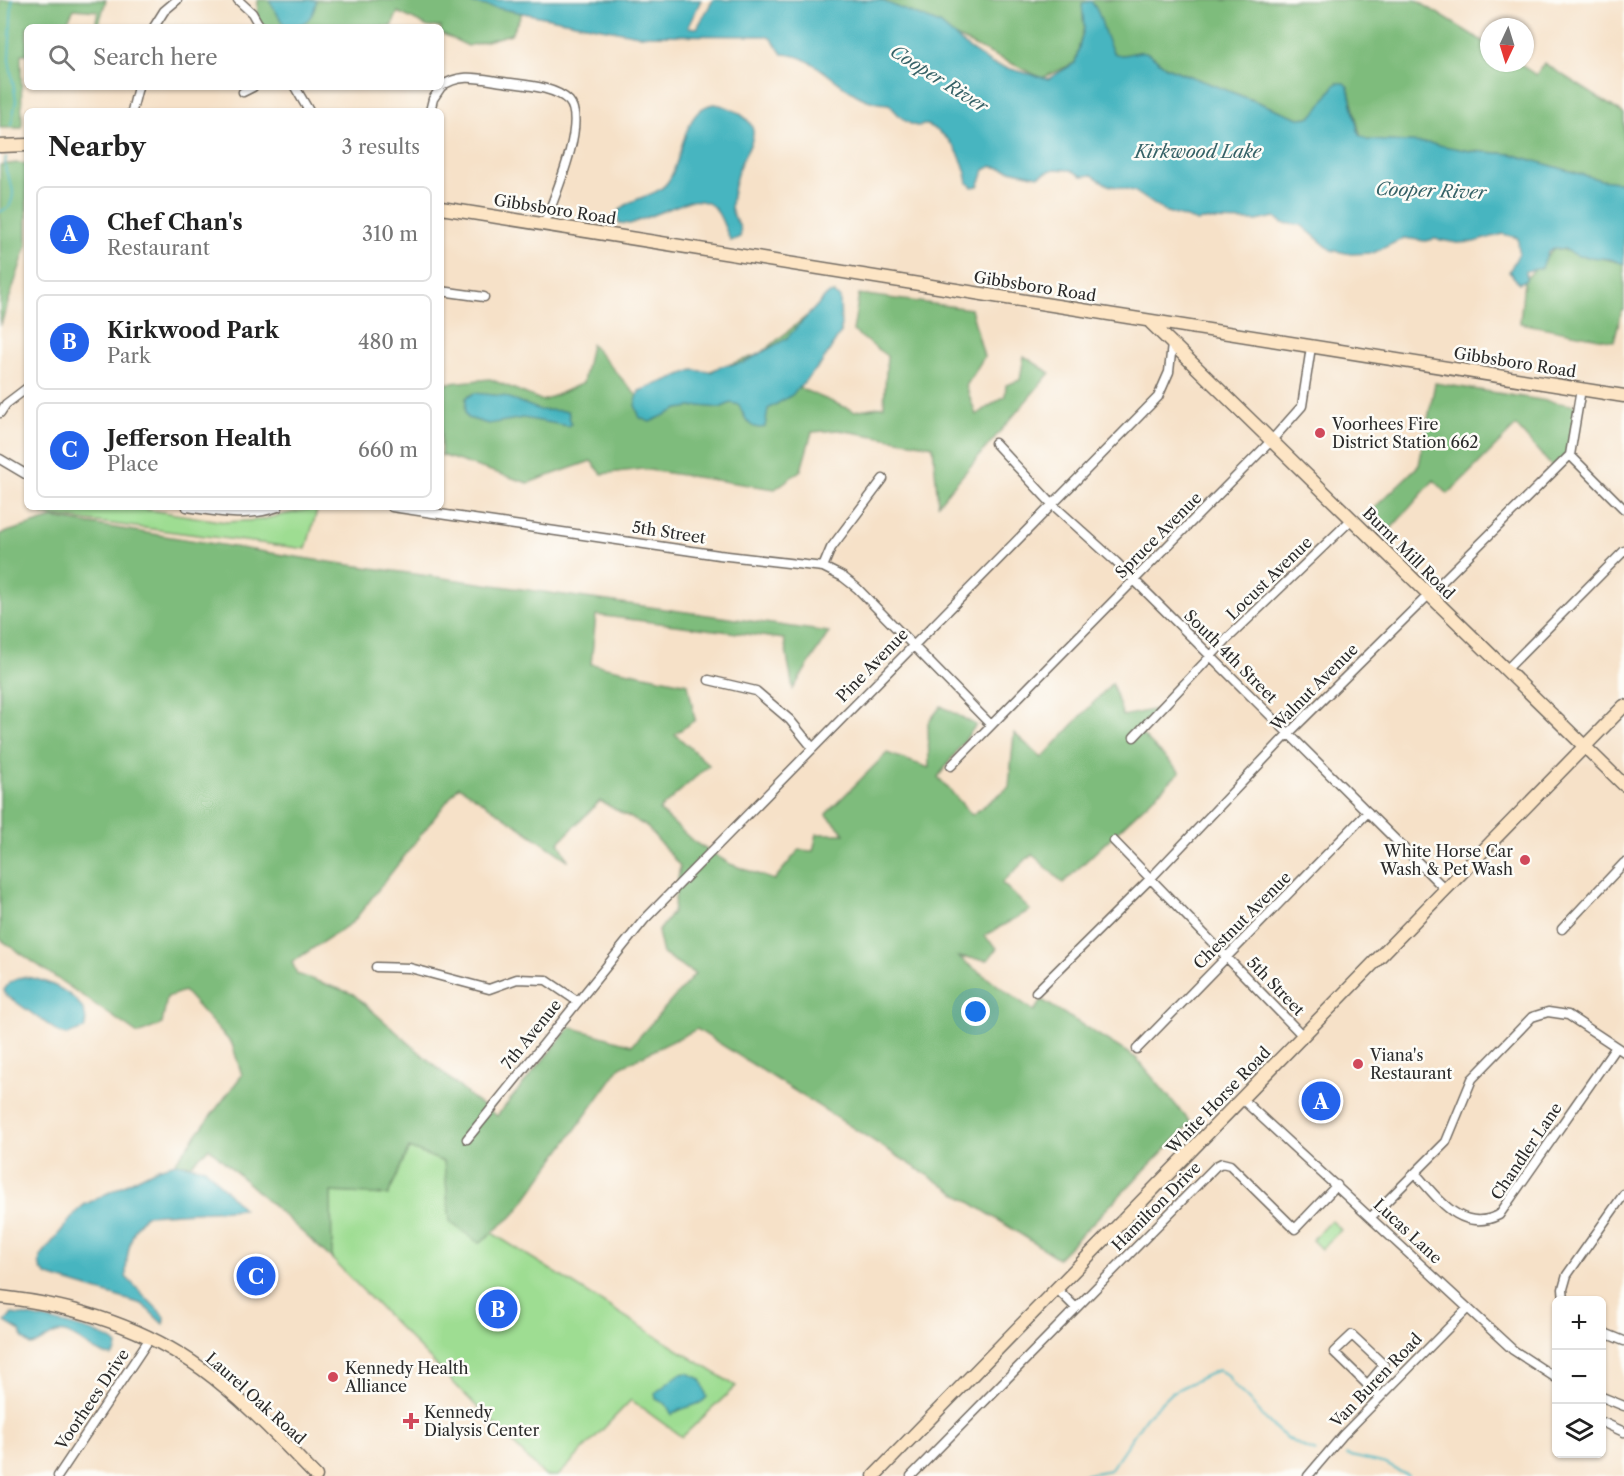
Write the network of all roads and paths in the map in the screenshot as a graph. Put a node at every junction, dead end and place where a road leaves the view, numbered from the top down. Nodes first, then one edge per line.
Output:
1 (177, 0) edge
2 (238, 0) edge
3 (156, 24) edge
4 (258, 24) edge
5 (444, 85) edge
6 (137, 90) edge
7 (247, 90) edge
8 (297, 90) edge
9 (439, 90) edge
10 (243, 92) dead end
11 (133, 108) edge
12 (307, 108) edge
13 (431, 108) edge
14 (24, 145) edge
15 (2, 146) edge
16 (444, 208) edge
17 (544, 225) junction
18 (444, 291) edge
19 (484, 297) dead end
20 (1149, 321) junction
21 (1172, 344) junction
22 (1311, 347) junction
23 (1581, 389) junction
24 (24, 390) edge
25 (1624, 396) edge
26 (0, 413) edge
27 (1271, 441) junction
28 (994, 443) dead end
29 (1570, 455) junction
30 (0, 459) edge
31 (24, 473) edge
32 (883, 479) dead end
33 (1052, 504) junction
34 (1624, 509) edge
35 (205, 510) edge
36 (270, 510) edge
37 (412, 510) edge
38 (1351, 520) junction
39 (1624, 551) edge
40 (823, 567) junction
41 (1134, 580) junction
42 (1427, 595) junction
43 (913, 645) junction
44 (1211, 657) junction
45 (1506, 670) junction
46 (709, 680) dead end
47 (1624, 706) edge
48 (991, 725) junction
49 (1288, 734) junction
50 (1134, 737) dead end
51 (812, 747) junction
52 (1585, 747) junction
53 (951, 766) dead end
54 (1624, 784) edge
55 (1368, 812) junction
56 (1114, 841) dead end
57 (1624, 863) edge
58 (1150, 878) junction
59 (1446, 890) junction
60 (1562, 929) dead end
61 (1226, 956) junction
62 (376, 967) dead end
63 (1036, 993) dead end
64 (577, 1001) junction
65 (1304, 1036) junction
66 (1137, 1049) dead end
67 (1620, 1049) edge
68 (1243, 1100) junction
69 (467, 1139) dead end
70 (1414, 1173) junction
71 (1337, 1185) junction
72 (1624, 1194) edge
73 (1371, 1217) junction
74 (1057, 1289) junction
75 (1564, 1296) edge
76 (0, 1297) edge
77 (1076, 1308) junction
78 (1468, 1308) junction
79 (1606, 1334) edge
80 (150, 1338) junction
81 (1624, 1341) edge
82 (1552, 1375) edge
83 (1367, 1385) junction
84 (1380, 1397) junction
85 (1606, 1399) edge
86 (1624, 1406) edge
87 (1606, 1424) edge
88 (1624, 1432) edge
89 (58, 1476) edge
90 (316, 1476) edge
91 (874, 1476) edge
92 (911, 1476) edge
93 (1308, 1476) edge

1 - 3 street
2 - 4 street
5 - 17 street
6 - 11 street
7 - 10 street
8 - 12 street
9 - 13 street
14 - 15 street
16 - 17 street, Gibbsboro Road
17 - 20 street, Gibbsboro Road
18 - 19 street
20 - 21 street, Burnt Mill Road
20 - 22 street, Gibbsboro Road
21 - 27 street, Burnt Mill Road
21 - 33 street, Pine Avenue
22 - 23 street, Gibbsboro Road
22 - 27 street, Spruce Avenue
23 - 25 street, Gibbsboro Road
23 - 29 street
24 - 26 street
27 - 38 street, Burnt Mill Road
27 - 41 street, Spruce Avenue
28 - 33 street, South 4th Street
29 - 34 street
29 - 42 street, Walnut Avenue
30 - 31 street
32 - 40 street
33 - 41 street, South 4th Street
33 - 43 street, Pine Avenue
35 - 36 street
37 - 40 street, 5th Street
38 - 42 street, Burnt Mill Road
38 - 44 street, Locust Avenue
39 - 45 street
40 - 43 street, 5th Street
41 - 44 street, South 4th Street
41 - 48 street, Spruce Avenue
42 - 45 street, Burnt Mill Road
42 - 49 street, Walnut Avenue
43 - 48 street, 5th Street
43 - 51 street, Pine Avenue
44 - 49 street, South 4th Street
44 - 50 street, Locust Avenue
45 - 52 street, Burnt Mill Road
46 - 51 street
47 - 52 street, White Horse Road
48 - 53 street, Spruce Avenue
49 - 55 street, South 4th Street
49 - 58 street, Walnut Avenue
51 - 64 street, Pine Avenue
52 - 54 street, Burnt Mill Road
52 - 59 street, White Horse Road
55 - 59 street, South 4th Street
55 - 61 street, Chestnut Avenue
56 - 58 street, 5th Street
57 - 60 street
58 - 61 street, 5th Street
58 - 63 street, Walnut Avenue
59 - 65 street, White Horse Road
61 - 65 street, 5th Street
61 - 66 street, Chestnut Avenue
62 - 64 street, 7th Avenue
64 - 69 street, 7th Avenue
65 - 68 street, White Horse Road
67 - 70 street
67 - 70 street, Chandler Lane
68 - 71 street, Lucas Lane
68 - 74 street, White Horse Road
70 - 73 street
71 - 73 street, Lucas Lane
71 - 77 street, Hamilton Drive
72 - 75 street
73 - 78 street, Lucas Lane
74 - 77 street
74 - 91 street, White Horse Road
76 - 80 street, Laurel Oak Road
77 - 92 street, Hamilton Drive
78 - 82 street, Lucas Lane
78 - 84 street, Van Buren Road
79 - 81 street
80 - 89 street, Voorhees Drive
80 - 90 street, Laurel Oak Road
83 - 83 street
83 - 84 street
84 - 93 street, Van Buren Road
85 - 86 street
87 - 88 street

